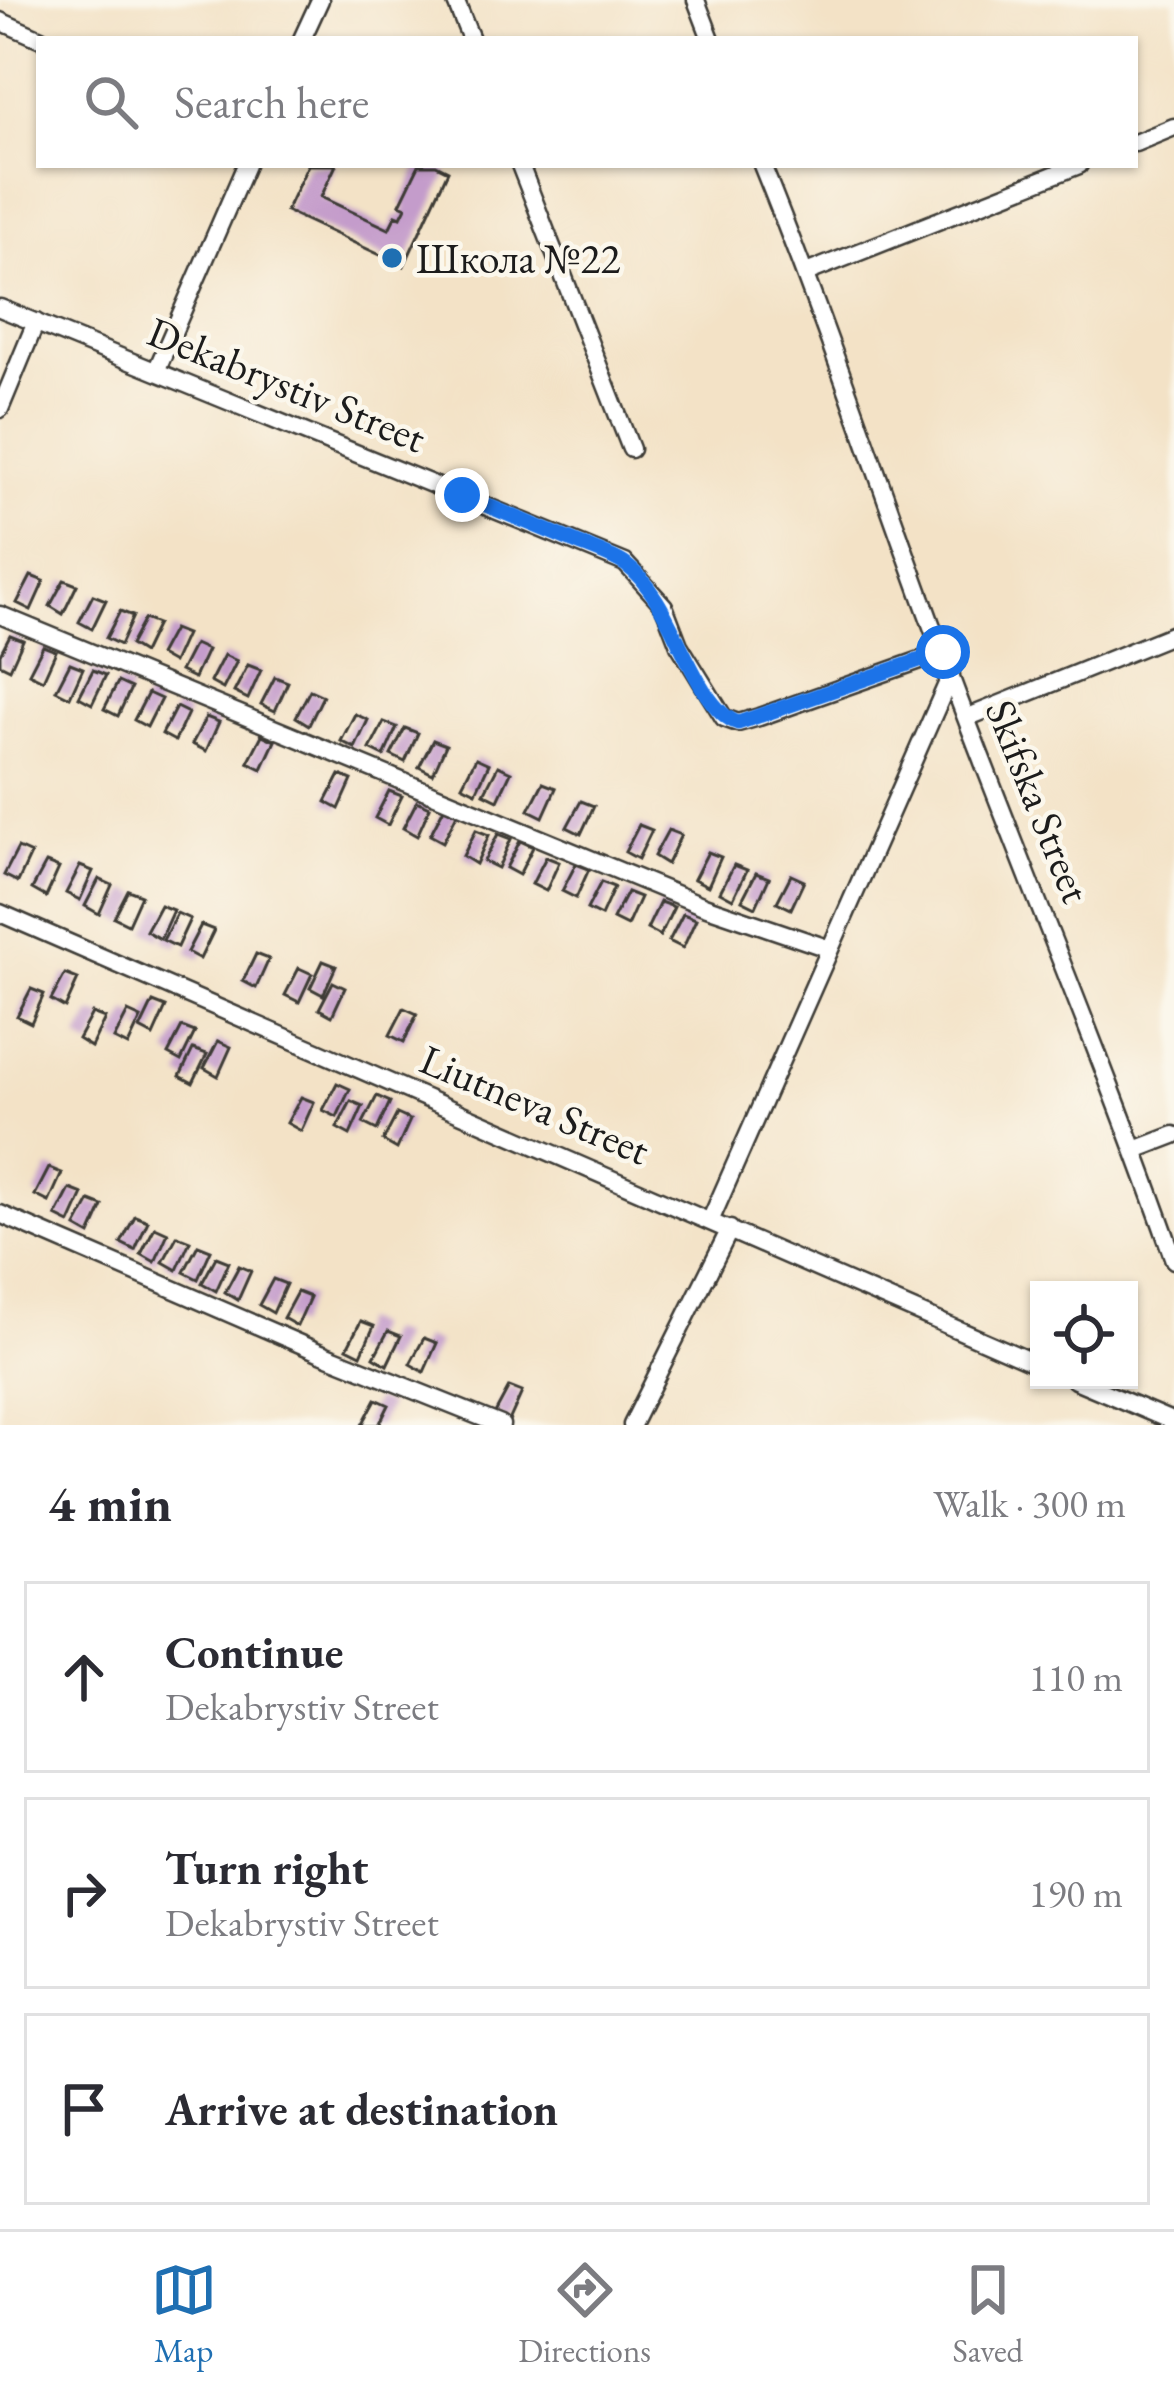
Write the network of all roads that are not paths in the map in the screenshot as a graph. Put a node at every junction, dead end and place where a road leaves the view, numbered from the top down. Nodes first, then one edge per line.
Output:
1 (320, 0) edge
2 (455, 0) edge
3 (696, 0) edge
4 (0, 21) edge
5 (303, 36) edge
6 (470, 36) edge
7 (711, 36) edge
8 (36, 37) edge
9 (1174, 128) edge
10 (1138, 142) edge
11 (245, 168) edge
12 (521, 168) edge
13 (763, 168) edge
14 (1071, 168) edge
15 (806, 273) junction
16 (0, 308) edge
17 (36, 322) junction
18 (157, 369) junction
19 (0, 409) edge
20 (631, 449) dead end
21 (0, 615) edge
22 (1174, 634) edge
23 (943, 652) junction
24 (951, 675) junction
25 (966, 718) junction
26 (0, 913) edge
27 (830, 949) junction
28 (1174, 1135) edge
29 (1136, 1150) junction
30 (0, 1214) edge
31 (711, 1219) junction
32 (730, 1228) junction
33 (1174, 1260) edge
34 (1030, 1361) edge
35 (1096, 1389) edge
36 (1174, 1422) edge
37 (500, 1425) edge
38 (632, 1425) edge

1 - 5 street
2 - 6 street
3 - 7 street
4 - 8 street
9 - 10 street
11 - 18 street
12 - 20 street
13 - 15 street, Skifska Street
14 - 15 street
15 - 23 street, Skifska Street
16 - 17 street, Dekabrystiv Street
17 - 18 street, Dekabrystiv Street
17 - 19 street
18 - 23 street, Dekabrystiv Street
21 - 27 street
22 - 25 street
23 - 24 street, Skifska Street
24 - 25 street, Skifska Street
24 - 27 street
25 - 29 street, Skifska Street
26 - 31 street, Liutneva Street
27 - 31 street
28 - 29 street
29 - 33 street, Skifska Street
30 - 37 street
31 - 32 street, Liutneva Street
32 - 34 street, Liutneva Street
32 - 38 street
35 - 36 street

